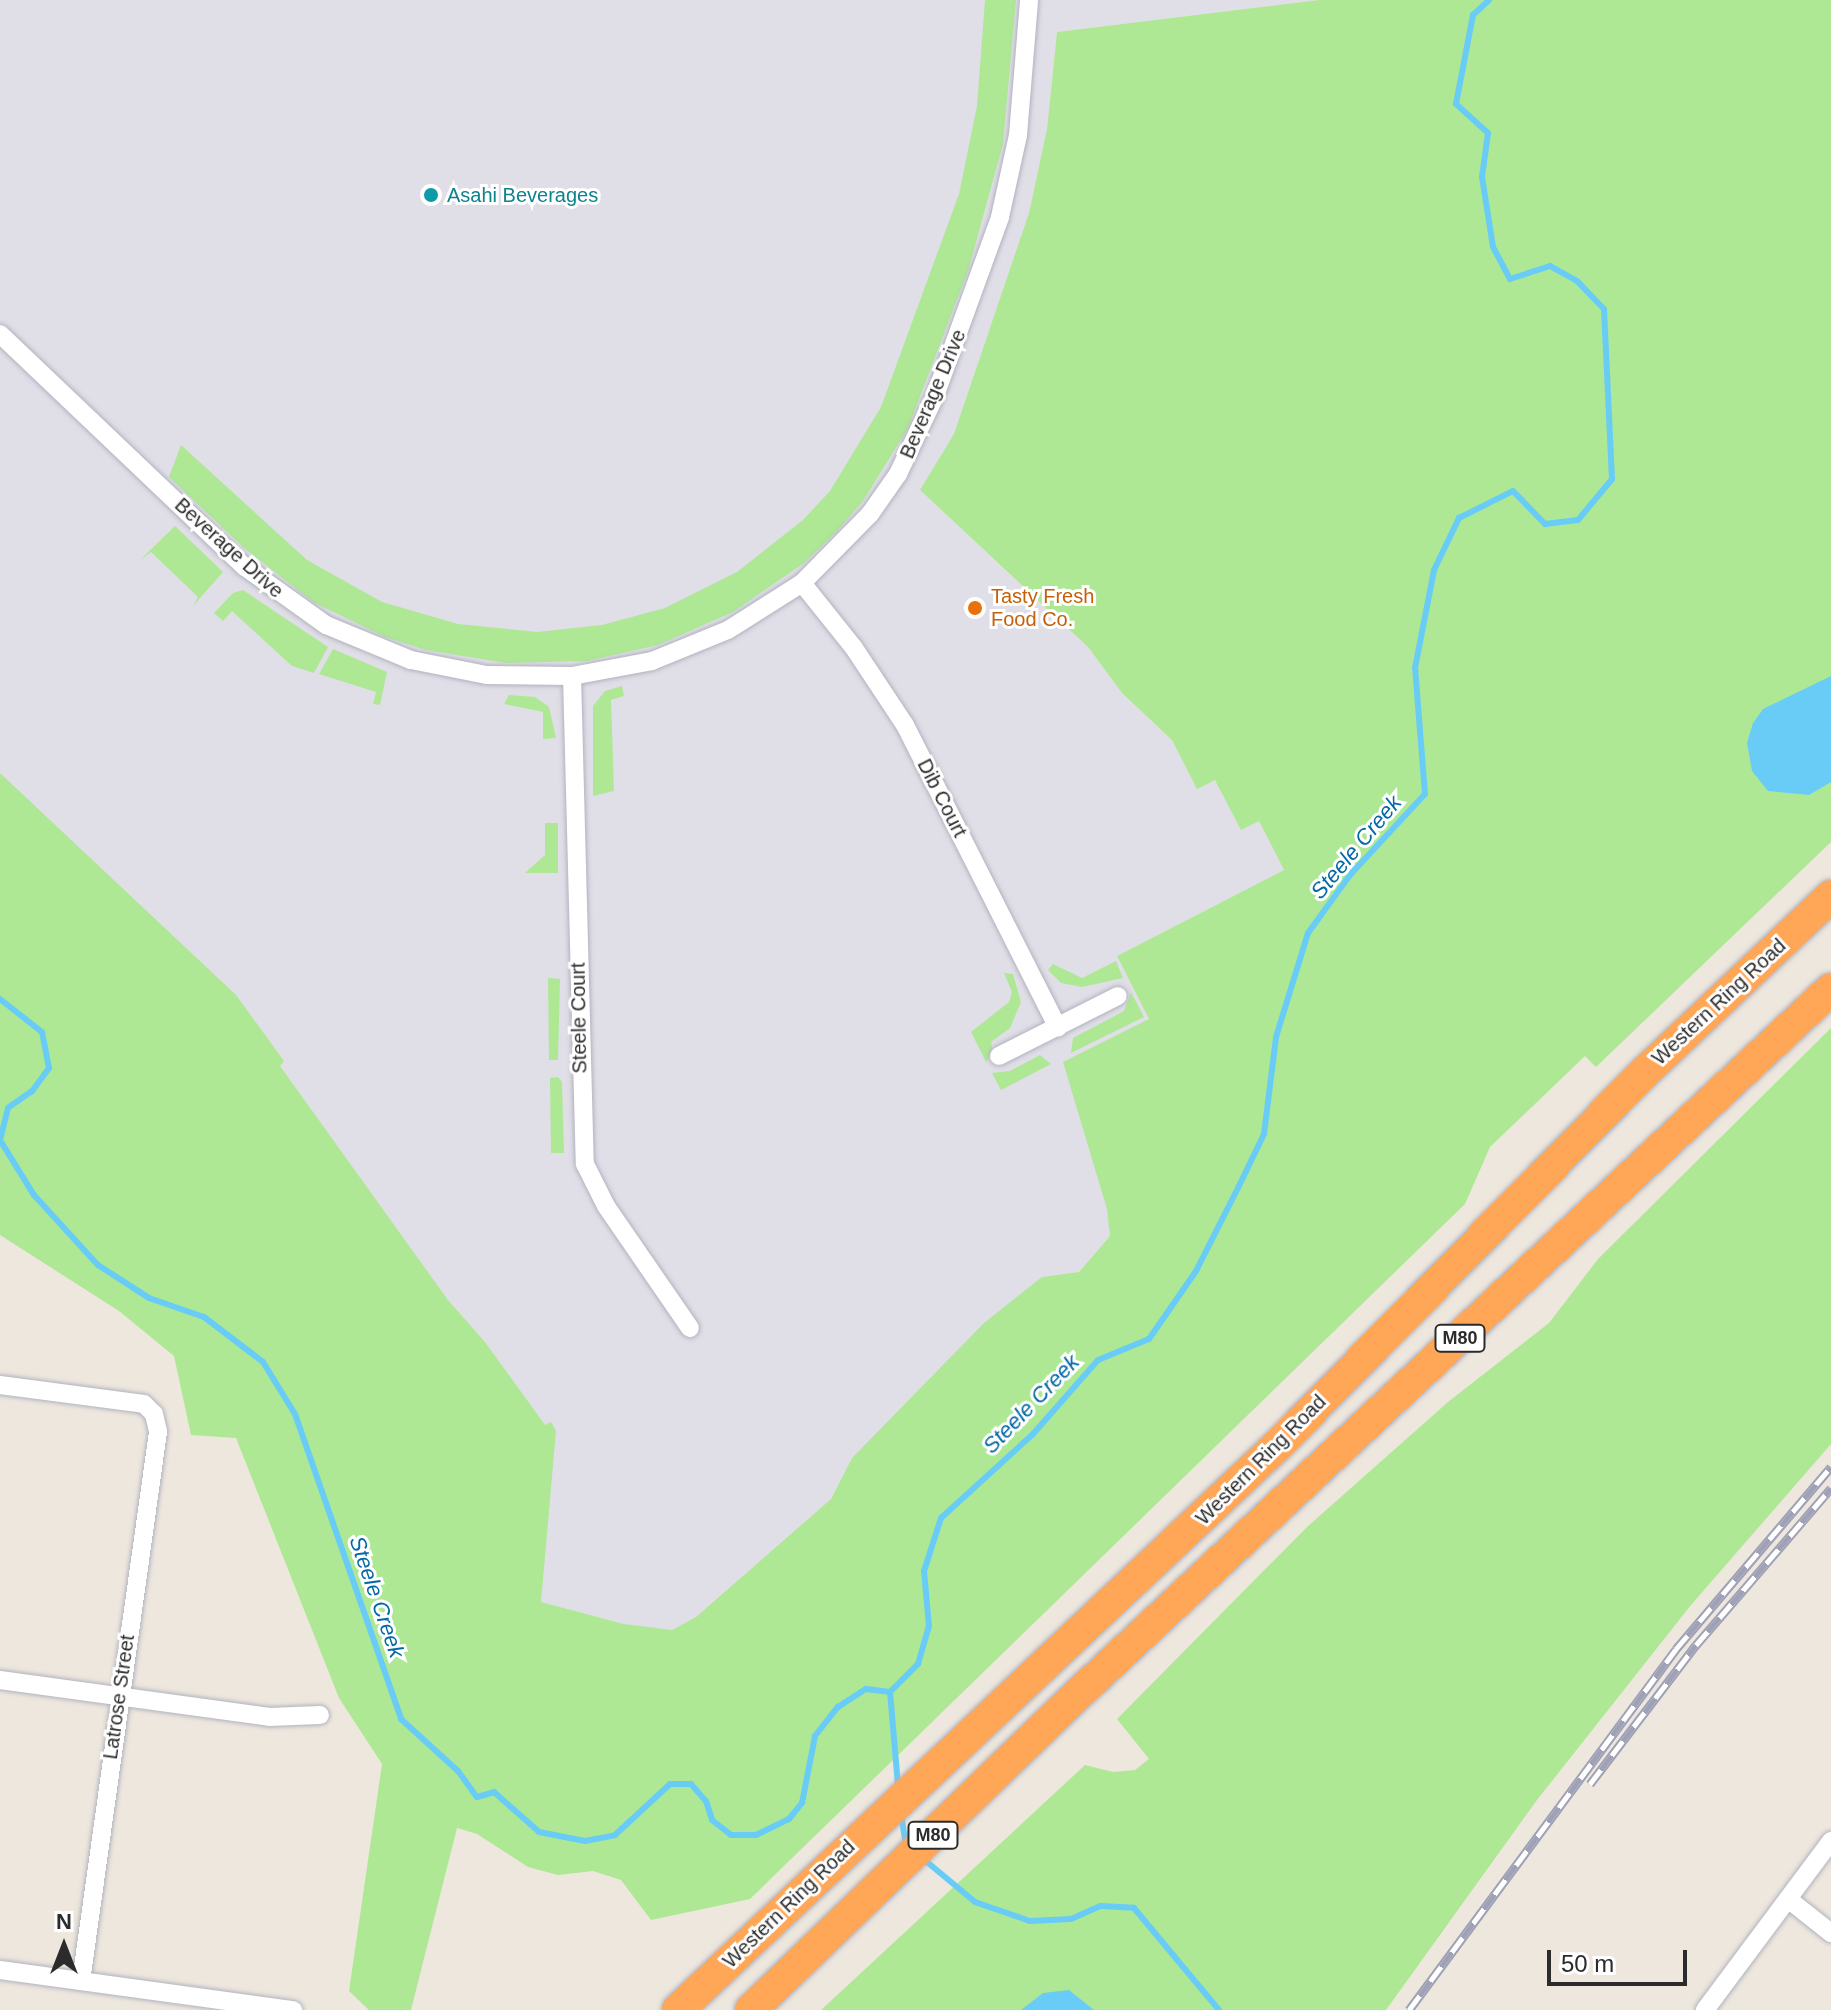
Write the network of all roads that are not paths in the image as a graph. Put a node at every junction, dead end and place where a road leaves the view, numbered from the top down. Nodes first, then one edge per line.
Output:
1 (1029, 0) edge
2 (0, 334) edge
3 (802, 583) junction
4 (572, 676) junction
5 (1831, 885) edge
6 (1831, 896) edge
7 (1831, 989) edge
8 (1118, 996) dead end
9 (1058, 1028) junction
10 (999, 1056) dead end
11 (1643, 1074) junction
12 (690, 1328) dead end
13 (0, 1385) edge
14 (0, 1680) edge
15 (118, 1697) junction
16 (320, 1715) dead end
17 (1831, 1841) edge
18 (1788, 1899) junction
19 (761, 1931) junction
20 (1831, 1933) edge
21 (0, 1970) edge
22 (81, 1981) junction
23 (167, 2001) edge
24 (293, 2010) edge
25 (667, 2010) edge
26 (678, 2010) edge
27 (752, 2010) edge
28 (1705, 2010) edge

1 - 3 street, Beverage Drive
2 - 4 street, Beverage Drive
3 - 4 street, Beverage Drive
3 - 9 street, Dib Court
4 - 12 street, Steele Court
5 - 11 highway
6 - 11 highway, Western Ring Road / M80
7 - 27 highway, M80
8 - 9 street
9 - 10 street
11 - 19 highway, Western Ring Road / M80
13 - 15 street, Latrose Street
14 - 15 street
15 - 16 street
15 - 22 street, Latrose Street
17 - 18 street
18 - 20 street
18 - 28 street
19 - 25 highway
19 - 26 highway, Western Ring Road / M80
21 - 22 street
22 - 23 street
23 - 24 street

